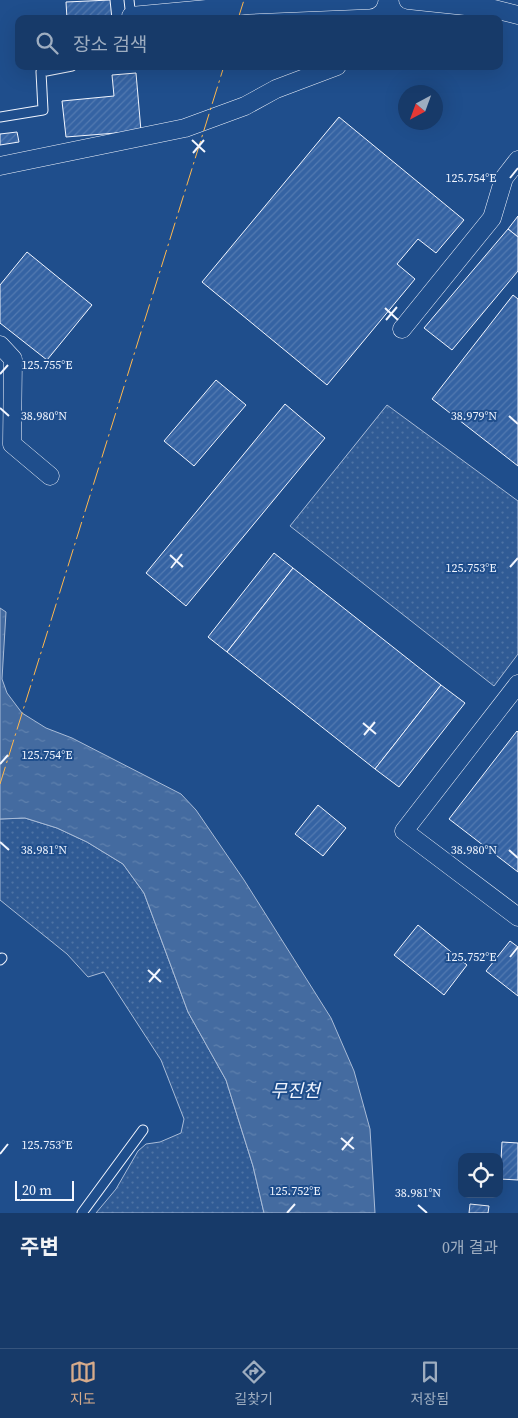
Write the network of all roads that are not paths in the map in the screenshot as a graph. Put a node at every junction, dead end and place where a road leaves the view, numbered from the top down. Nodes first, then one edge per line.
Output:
1 (369, 0) edge
2 (408, 0) edge
3 (494, 9) junction
4 (130, 12) edge
5 (478, 15) edge
6 (518, 15) edge
7 (51, 70) edge
8 (327, 70) edge
9 (0, 117) edge
10 (518, 160) edge
11 (0, 166) edge
12 (402, 329) dead end
13 (0, 345) edge
14 (50, 476) dead end
15 (518, 684) edge
16 (518, 916) edge
17 (143, 1130) dead end
18 (82, 1213) edge

1 - 4 street
2 - 3 street
3 - 5 street
3 - 6 street
7 - 9 lane
8 - 11 street
10 - 12 street
13 - 14 street
15 - 16 street
17 - 18 lane

